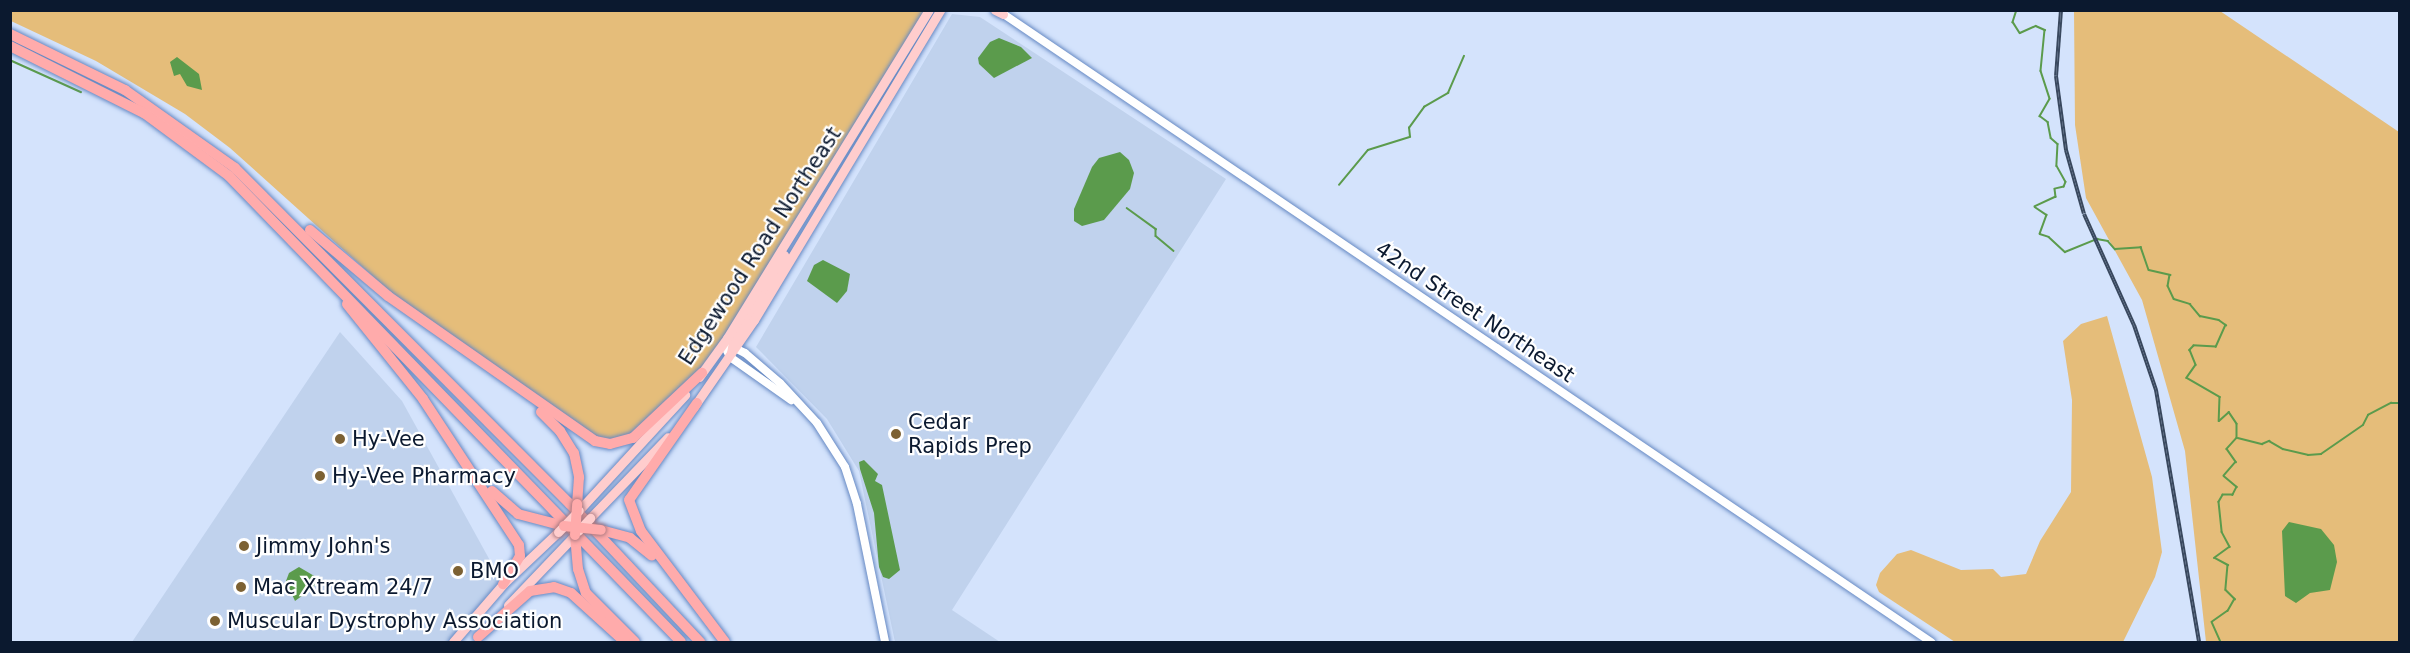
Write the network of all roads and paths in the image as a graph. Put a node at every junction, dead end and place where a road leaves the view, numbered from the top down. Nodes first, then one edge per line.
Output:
1 (929, 10) edge
2 (941, 11) edge
3 (999, 11) edge
4 (10, 34) edge
5 (10, 46) edge
6 (174, 121) junction
7 (301, 248) junction
8 (454, 343) junction
9 (730, 346) junction
10 (730, 357) junction
11 (702, 373) junction
12 (796, 402) junction
13 (697, 403) junction
14 (458, 448) junction
15 (577, 509) junction
16 (567, 530) junction
17 (503, 584) junction
18 (706, 621) junction
19 (476, 640) edge
20 (453, 642) edge
21 (625, 642) edge
22 (635, 642) edge
23 (681, 642) edge
24 (700, 642) edge
25 (725, 642) edge
26 (885, 642) edge
27 (1931, 642) edge

1 - 9 main road, Edgewood Road Northeast
2 - 9 main road, Edgewood Road Northeast
3 - 27 street, 42nd Street Northeast
4 - 6 highway
5 - 7 highway
6 - 8 highway
6 - 24 highway
7 - 14 highway
7 - 23 highway
8 - 11 highway
8 - 15 highway
9 - 10 main road, Edgewood Road Northeast
9 - 10 street
9 - 11 main road, Edgewood Road Northeast
9 - 12 street
10 - 12 street
10 - 13 main road, Edgewood Road Northeast
11 - 15 main road, Edgewood Road Northeast
12 - 26 street
13 - 16 main road, Edgewood Road Northeast, bridge
13 - 18 highway
14 - 16 highway
14 - 17 highway
15 - 16 highway, bridge
16 - 17 main road, Edgewood Road Northeast
16 - 18 highway, bridge
16 - 19 main road, Edgewood Road Northeast
16 - 22 highway
17 - 20 main road, Edgewood Road Northeast
18 - 25 highway
19 - 21 highway

